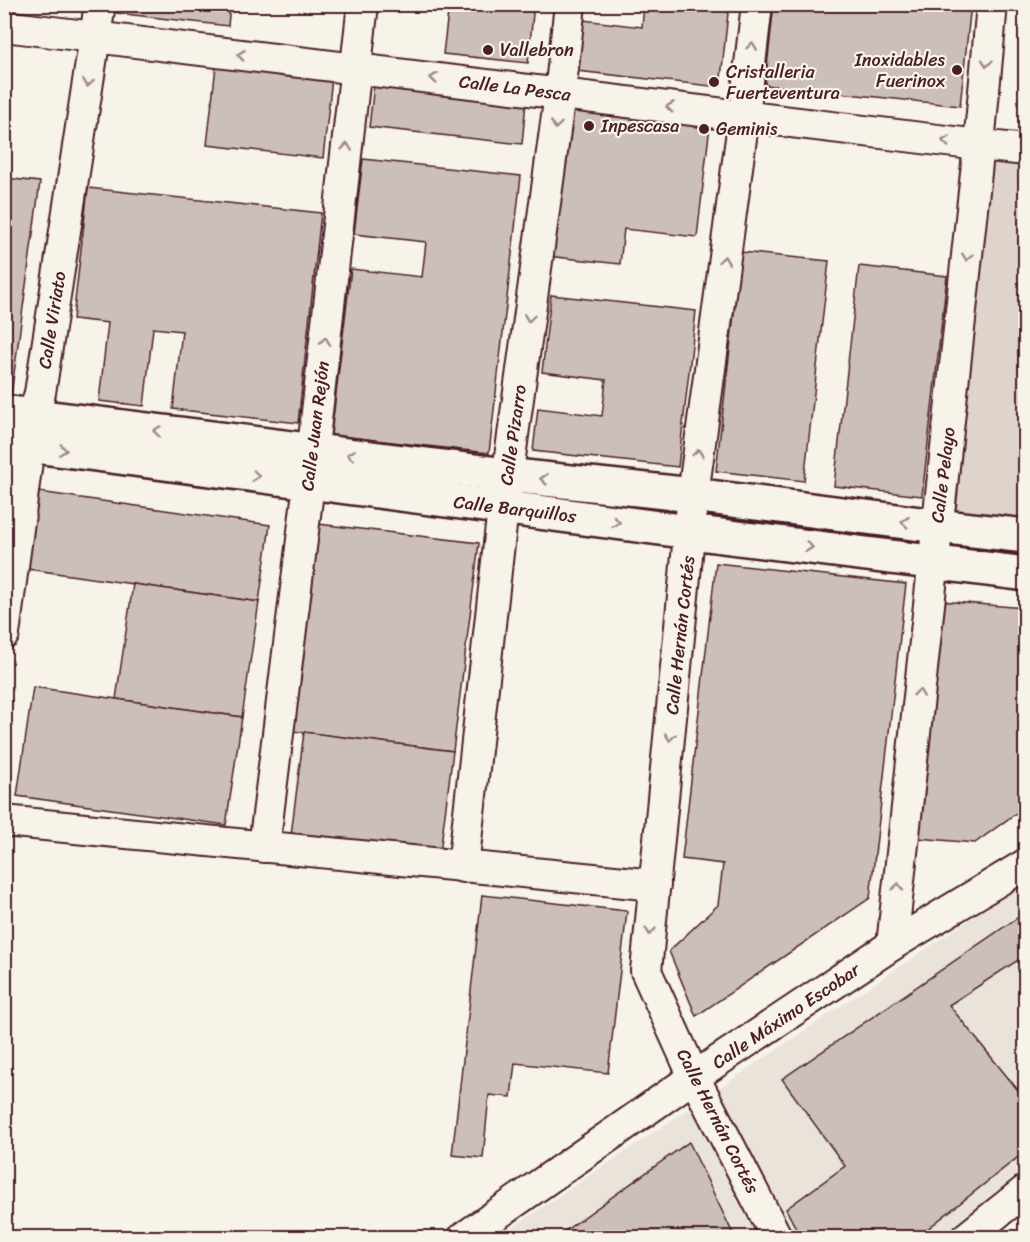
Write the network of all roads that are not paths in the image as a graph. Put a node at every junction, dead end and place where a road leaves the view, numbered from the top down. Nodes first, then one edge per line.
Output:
1 (100, 4) edge
2 (363, 4) edge
3 (570, 4) edge
4 (757, 4) edge
5 (992, 4) edge
6 (4, 26) edge
7 (95, 37) junction
8 (356, 69) junction
9 (560, 94) junction
10 (744, 116) junction
11 (980, 145) junction
12 (1026, 150) edge
13 (18, 429) edge
14 (313, 450) junction
15 (507, 475) junction
16 (309, 483) junction
17 (693, 495) junction
18 (503, 508) junction
19 (937, 526) junction
20 (690, 532) junction
21 (1026, 536) edge
22 (934, 562) junction
23 (1026, 574) edge
24 (4, 634) edge
25 (4, 822) edge
26 (264, 847) junction
27 (1026, 864) edge
28 (464, 867) junction
29 (655, 885) junction
30 (892, 945) junction
31 (694, 1077) junction
32 (1026, 1190) edge
33 (464, 1238) edge
34 (777, 1238) edge
35 (966, 1238) edge

1 - 7 street, Calle Viriato
2 - 8 street, Calle Juan Rejón
3 - 9 street, Calle Pizarro
10 -> 4 street, Calle Hernán Cortés
5 -> 11 street, Calle Pelayo
6 - 7 street, Calle La Pesca
8 -> 7 street, Calle La Pesca
7 -> 13 street, Calle Viriato
9 -> 8 street, Calle La Pesca
14 -> 8 street, Calle Juan Rejón
10 -> 9 street, Calle La Pesca
9 -> 15 street, Calle Pizarro
11 -> 10 street, Calle La Pesca
17 -> 10 street, Calle Hernán Cortés
11 - 12 street, Calle La Pesca
11 -> 19 street, Calle Pelayo
14 -> 13 main road, Calle Barquillos
13 -> 16 main road, Calle Barquillos
13 - 24 street, Calle Viriato
15 -> 14 main road, Calle Barquillos
14 - 16 street, Calle Juan Rejón
17 -> 15 main road, Calle Barquillos
15 - 18 street, Calle Pizarro
16 - 18 main road, Calle Barquillos
16 - 26 street, Calle Juan Rejón
19 -> 17 main road, Calle Barquillos
17 - 20 street, Calle Hernán Cortés
18 -> 20 main road, Calle Barquillos
18 - 28 street, Calle Pizarro
19 - 21 main road, Calle Barquillos
19 - 22 street, Calle Pelayo
20 -> 22 main road, Calle Barquillos
20 -> 29 street, Calle Hernán Cortés
22 - 23 main road, Calle Barquillos
30 -> 22 street, Calle Pelayo
25 - 26 street
26 - 28 street
27 - 30 street, Calle Máximo Escobar
28 - 29 street
29 -> 31 street, Calle Hernán Cortés
30 - 31 street, Calle Máximo Escobar
31 - 33 street, Calle Máximo Escobar
31 - 34 street, Calle Hernán Cortés
32 - 35 street

